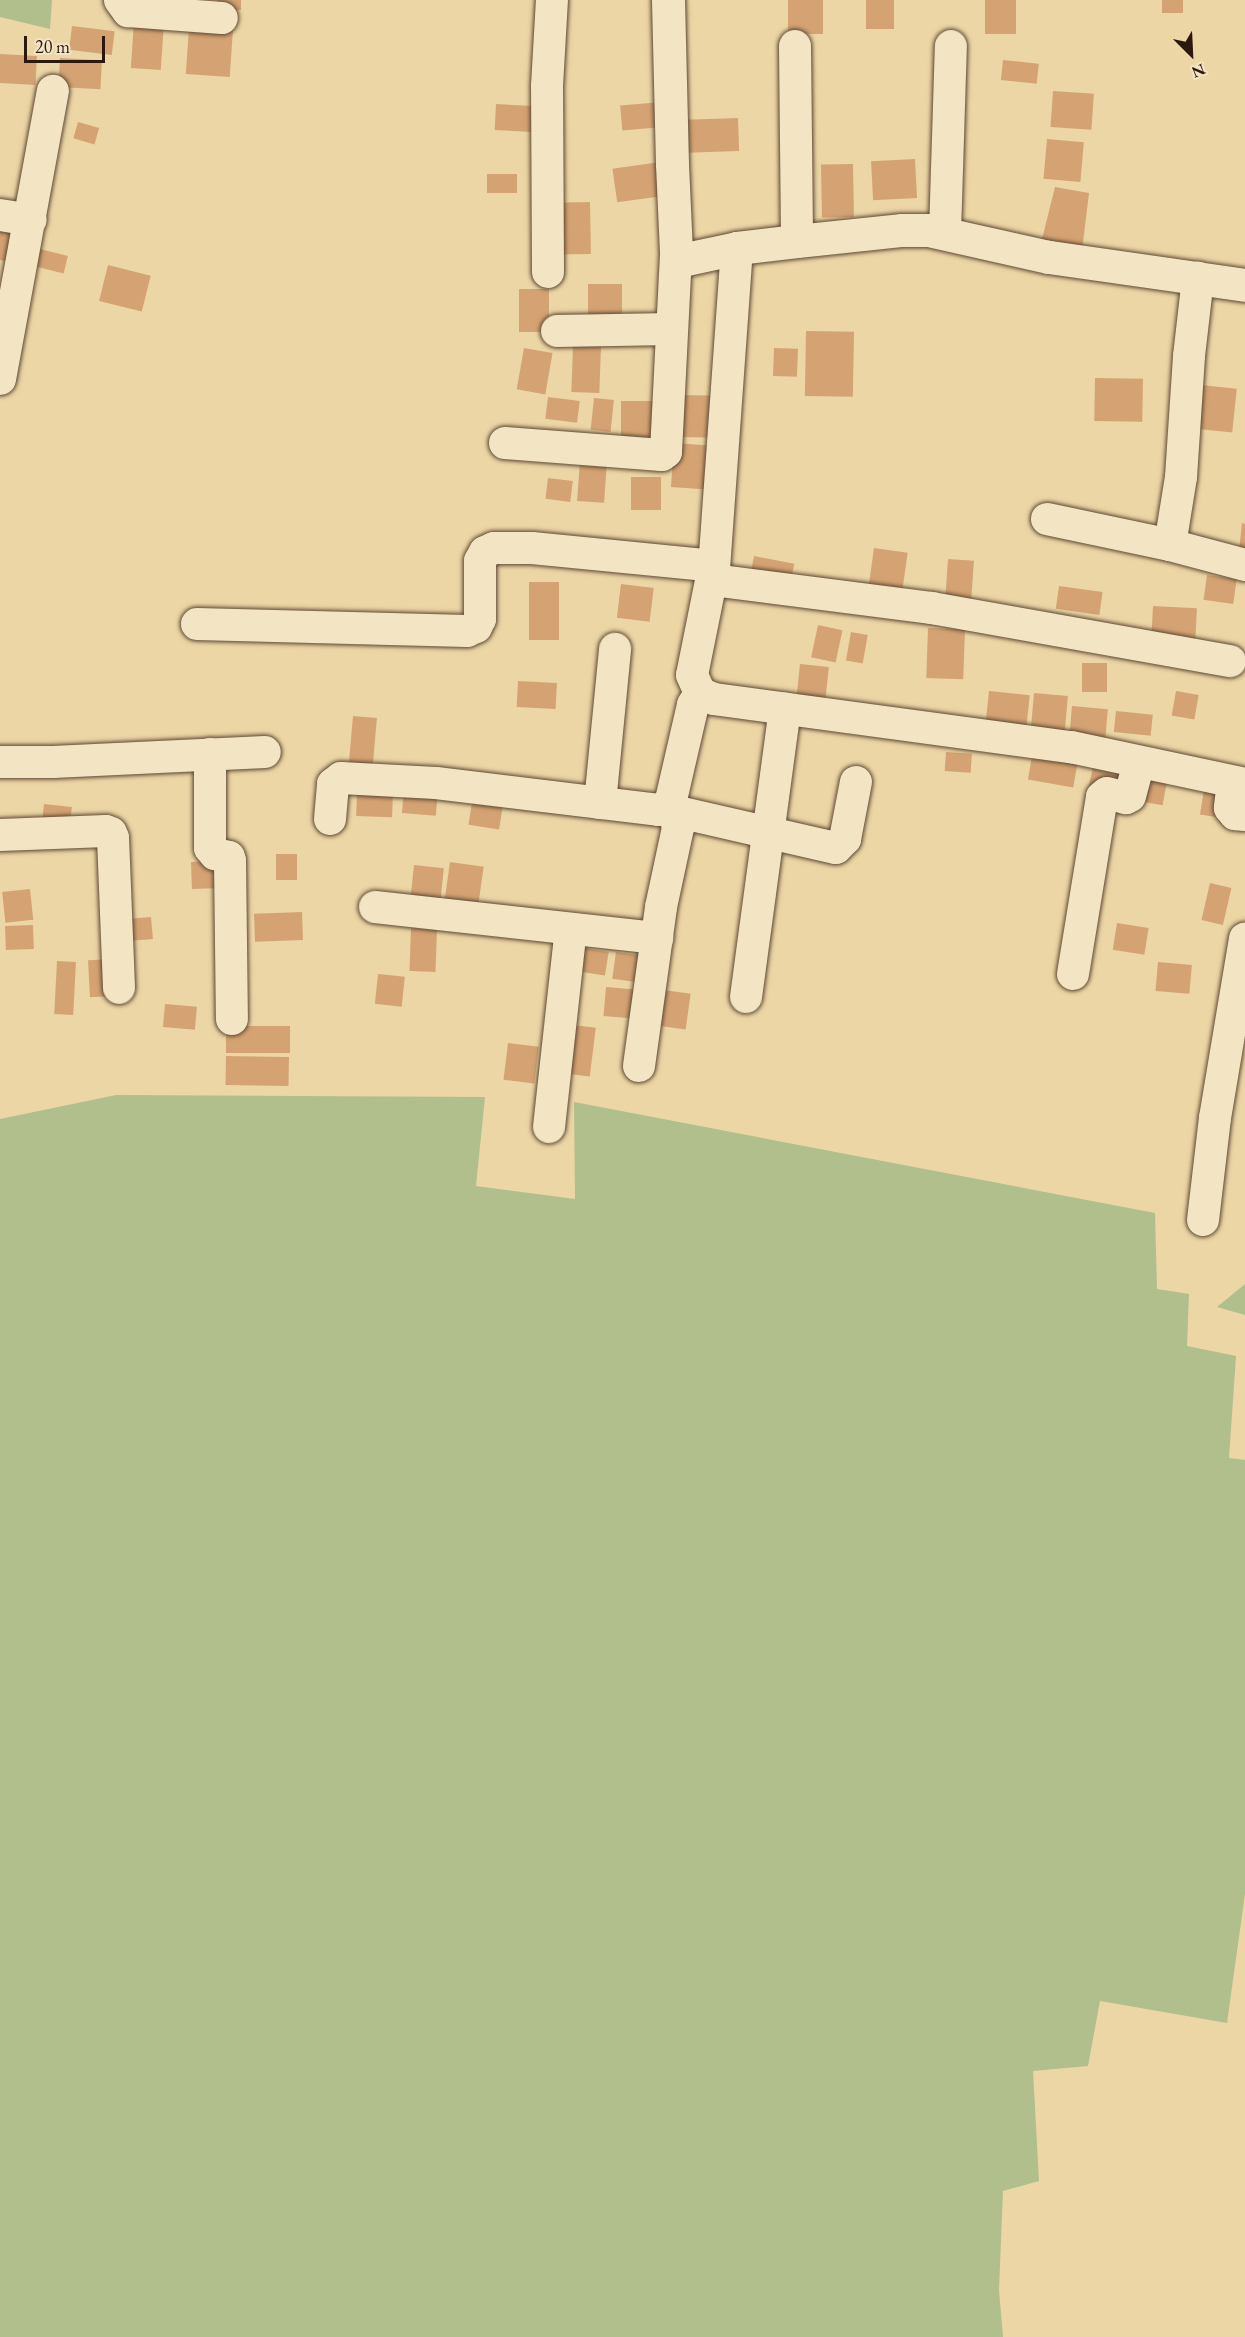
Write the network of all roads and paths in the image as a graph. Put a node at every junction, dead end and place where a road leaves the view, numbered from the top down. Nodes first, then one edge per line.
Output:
1 (120, 0) edge
2 (552, 0) edge
3 (668, 0) edge
4 (222, 18) dead end
5 (795, 46) dead end
6 (951, 46) dead end
7 (53, 91) dead end
8 (0, 215) edge
9 (31, 220) junction
10 (945, 233) junction
11 (797, 242) junction
12 (737, 248) junction
13 (676, 252) junction
14 (548, 272) dead end
15 (1198, 278) junction
16 (1245, 285) edge
17 (671, 329) junction
18 (557, 331) dead end
19 (0, 379) edge
20 (505, 442) dead end
21 (1047, 519) dead end
22 (1170, 545) junction
23 (1245, 565) edge
24 (713, 573) junction
25 (197, 624) dead end
26 (615, 649) dead end
27 (1230, 660) dead end
28 (700, 693) junction
29 (785, 709) junction
30 (265, 752) dead end
31 (210, 754) junction
32 (0, 762) edge
33 (1139, 762) junction
34 (855, 782) dead end
35 (1239, 783) edge
36 (600, 803) junction
37 (671, 807) junction
38 (1245, 815) edge
39 (330, 819) dead end
40 (766, 833) junction
41 (0, 835) edge
42 (375, 907) dead end
43 (571, 928) junction
44 (657, 938) junction
45 (1245, 938) edge
46 (1073, 974) dead end
47 (119, 988) dead end
48 (746, 997) dead end
49 (232, 1019) dead end
50 (639, 1066) dead end
51 (549, 1127) dead end
52 (1203, 1220) dead end

1 - 4 street
2 - 14 street
3 - 13 street
5 - 11 street
6 - 10 street
7 - 9 street
8 - 9 street
9 - 19 street
10 - 11 street
10 - 15 street
11 - 12 street
12 - 13 street
12 - 24 street
13 - 17 street
15 - 16 street
15 - 22 street
17 - 18 street
17 - 20 street
21 - 22 street
22 - 23 street
24 - 25 street
24 - 27 street
24 - 28 street
26 - 36 street
28 - 29 street
28 - 37 street
29 - 33 street
29 - 40 street
30 - 31 street
31 - 32 street
31 - 49 street
33 - 35 street
33 - 46 street
34 - 40 street
35 - 38 street
36 - 37 street
36 - 39 street
37 - 40 street
37 - 44 street
40 - 48 street
41 - 47 street
42 - 43 street
43 - 44 street
43 - 51 street
44 - 50 street
45 - 52 street

